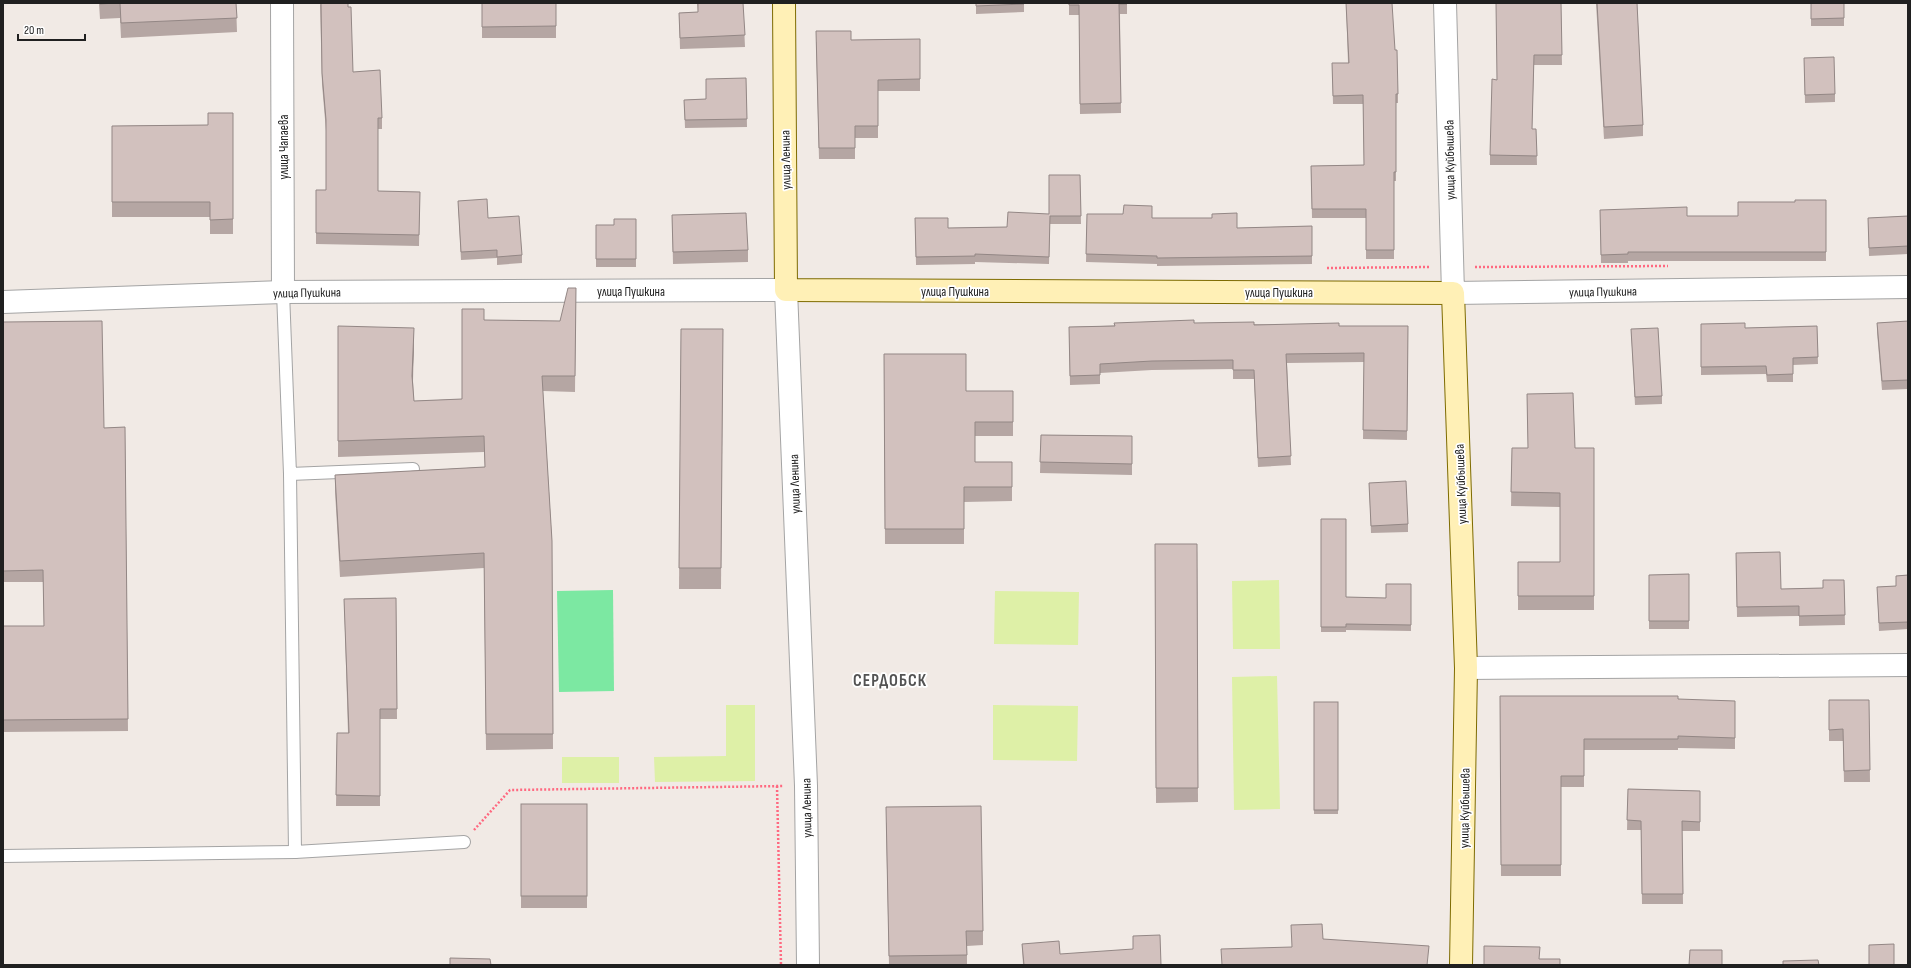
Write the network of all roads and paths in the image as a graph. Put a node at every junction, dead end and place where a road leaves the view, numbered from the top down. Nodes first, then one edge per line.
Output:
1 (282, 3) edge
2 (784, 3) edge
3 (1445, 3) edge
4 (1908, 287) edge
5 (786, 290) junction
6 (283, 292) junction
7 (1453, 293) junction
8 (3, 302) edge
9 (413, 469) edge
10 (290, 474) junction
11 (1908, 665) edge
12 (1466, 668) junction
13 (777, 786) junction
14 (806, 786) junction
15 (464, 842) joint
16 (295, 852) junction
17 (3, 856) edge
18 (781, 965) edge
19 (808, 965) edge
20 (1461, 965) edge

1 - 6 street, улица Чапаева
2 - 5 street, улица Ленина
3 - 7 street, улица Куйбышева
4 - 7 street, улица Пушкина
5 - 6 street, улица Пушкина
5 - 7 street, улица Пушкина
5 - 14 street, улица Ленина
6 - 8 street, улица Пушкина
6 - 10 lane
7 - 12 street, улица Куйбышева
9 - 10 lane
10 - 16 lane
11 - 12 street
12 - 20 street, улица Куйбышева
13 - 14 path
13 - 15 path
13 - 18 path
14 - 19 street, улица Ленина
15 - 16 lane
16 - 17 lane

